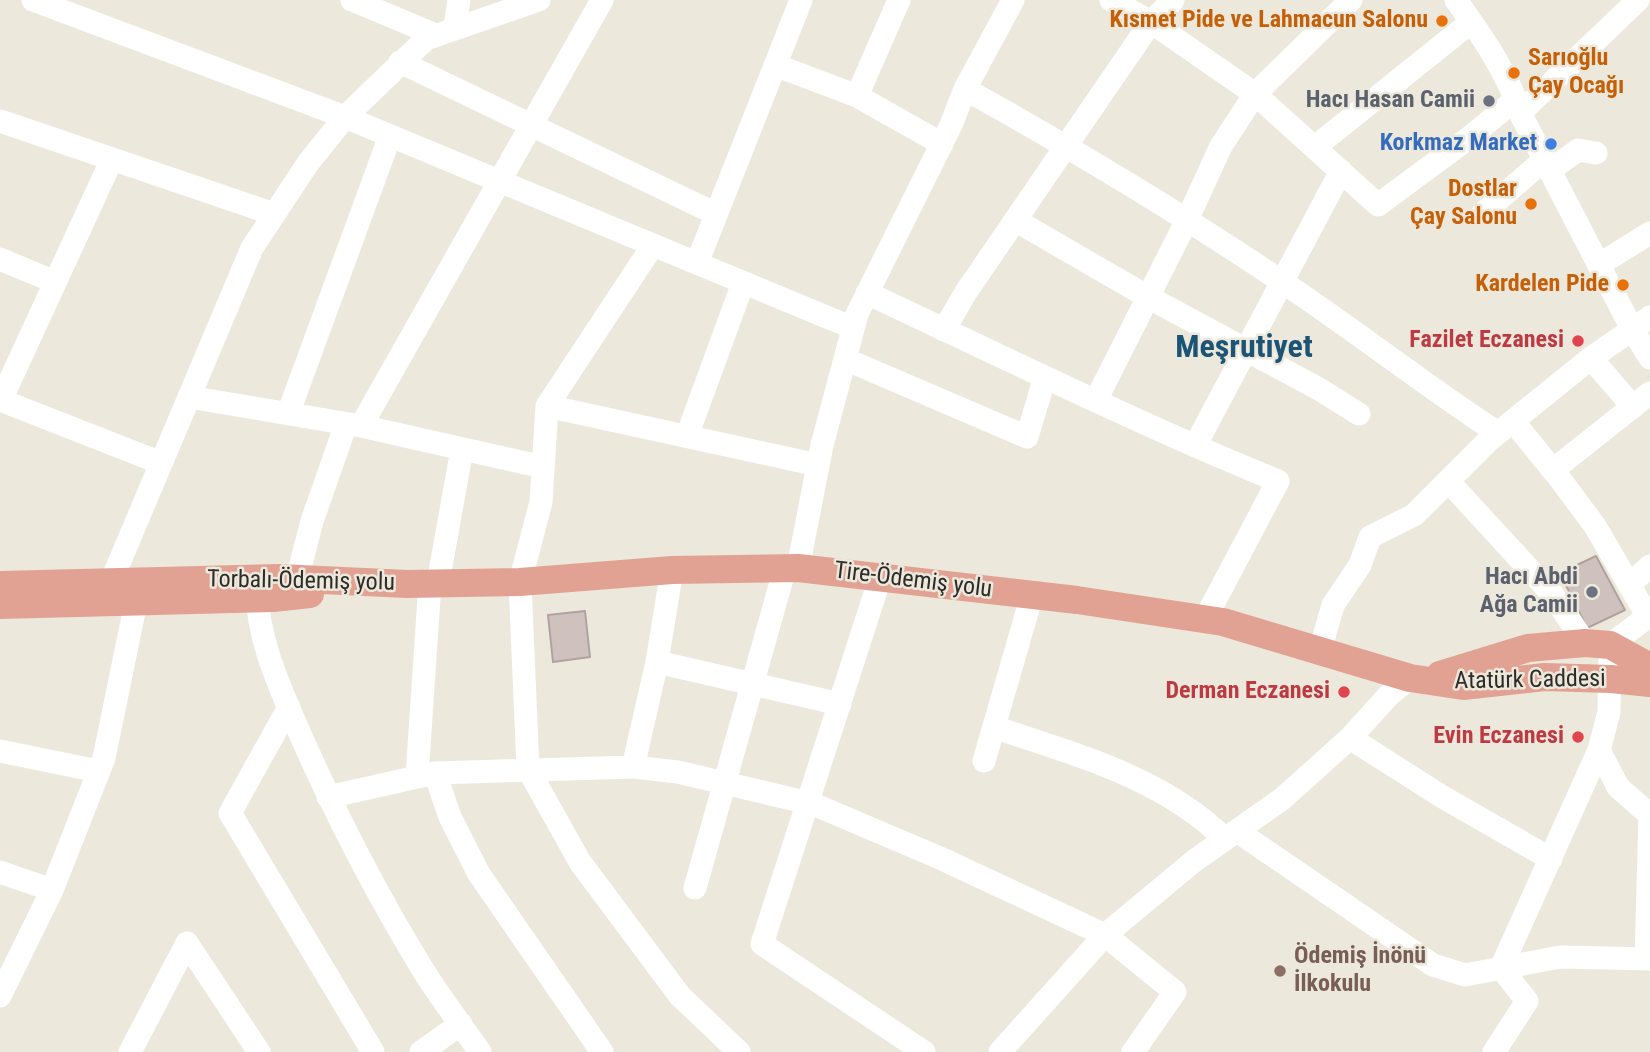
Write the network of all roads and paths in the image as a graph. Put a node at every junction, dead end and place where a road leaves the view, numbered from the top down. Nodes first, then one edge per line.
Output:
1 (33, 0) edge
2 (352, 0) edge
3 (459, 0) edge
4 (539, 0) edge
5 (602, 0) edge
6 (801, 0) edge
7 (899, 0) edge
8 (1013, 0) edge
9 (1111, 0) edge
10 (1173, 0) edge
11 (1351, 0) edge
12 (1638, 0) edge
13 (1464, 7) edge
14 (1151, 22) junction
15 (445, 31) junction
16 (400, 62) junction
17 (775, 65) junction
18 (965, 89) junction
19 (1255, 94) junction
20 (857, 96) junction
21 (1518, 106) junction
22 (345, 117) junction
23 (0, 121) edge
24 (531, 125) junction
25 (390, 136) junction
26 (942, 144) junction
27 (1066, 145) junction
28 (1315, 148) junction
29 (1596, 153) dead end
30 (112, 159) junction
31 (1547, 165) junction
32 (1341, 171) junction
33 (499, 181) junction
34 (1483, 213) dead end
35 (274, 214) junction
36 (716, 214) junction
37 (1015, 220) junction
38 (1187, 220) junction
39 (1650, 233) edge
40 (653, 245) junction
41 (0, 259) edge
42 (697, 263) junction
43 (1600, 264) junction
44 (55, 282) junction
45 (1283, 282) junction
46 (743, 283) junction
47 (867, 293) junction
48 (1148, 297) junction
49 (1641, 323) edge
50 (853, 328) junction
51 (944, 330) junction
52 (1246, 351) junction
53 (1591, 358) junction
54 (1650, 358) edge
55 (845, 359) junction
56 (1045, 377) junction
57 (189, 397) junction
58 (0, 400) edge
59 (1096, 400) junction
60 (1642, 400) edge
61 (547, 405) junction
62 (288, 414) junction
63 (1359, 414) dead end
64 (353, 425) junction
65 (1505, 427) junction
66 (687, 436) junction
67 (1195, 446) junction
68 (462, 449) junction
69 (161, 463) junction
70 (818, 465) junction
71 (543, 467) junction
72 (1553, 470) junction
73 (1448, 481) junction
74 (1650, 566) edge
75 (791, 568) junction
76 (672, 570) junction
77 (880, 578) junction
78 (111, 582) junction
79 (520, 582) junction
80 (425, 583) junction
81 (1629, 585) junction
82 (0, 586) edge
83 (274, 586) junction
84 (1032, 595) junction
85 (136, 601) junction
86 (0, 606) edge
87 (1649, 616) edge
88 (1205, 619) junction
89 (1597, 644) junction
90 (1320, 651) junction
91 (657, 663) junction
92 (1650, 667) edge
93 (1410, 678) junction
94 (1611, 679) junction
95 (752, 683) junction
96 (1650, 683) edge
97 (284, 697) junction
98 (840, 704) junction
99 (994, 727) junction
100 (1350, 738) junction
101 (1600, 750) junction
102 (0, 751) edge
103 (984, 761) dead end
104 (634, 766) junction
105 (528, 769) junction
106 (98, 771) junction
107 (426, 775) junction
108 (725, 783) junction
109 (328, 797) junction
110 (808, 803) junction
111 (1650, 815) edge
112 (1231, 835) junction
113 (1550, 859) junction
114 (0, 872) edge
115 (695, 888) dead end
116 (52, 891) junction
117 (1105, 935) junction
118 (1648, 959) edge
119 (1501, 968) junction
120 (3, 982) edge
121 (461, 1024) junction
122 (130, 1052) edge
123 (259, 1052) edge
124 (373, 1052) edge
125 (421, 1052) edge
126 (480, 1052) edge
127 (602, 1052) edge
128 (739, 1052) edge
129 (924, 1052) edge
130 (1000, 1052) edge
131 (1133, 1052) edge
132 (1494, 1052) edge

1 - 22 street
2 - 15 street
3 - 15 street
4 - 15 street
5 - 24 street
6 - 17 street
7 - 20 street
8 - 18 street
9 - 14 street
10 - 14 street
11 - 19 street
12 - 21 street
13 - 21 street
13 - 28 street
14 - 19 street
14 - 27 street
15 - 16 street
16 - 22 street
16 - 24 street
17 - 20 street
17 - 36 street
18 - 26 street
18 - 27 street
19 - 28 street
19 - 38 street
20 - 26 street
21 - 31 street
21 - 32 street
22 - 25 street
22 - 35 street
23 - 30 street
24 - 33 street
24 - 36 street
25 - 33 street
25 - 62 street
26 - 47 street
27 - 37 street
27 - 38 street
28 - 32 street
29 - 31 street
30 - 35 street
30 - 44 street
31 - 34 street
31 - 43 street
32 - 45 street
33 - 40 street
33 - 64 street
35 - 57 street
36 - 42 street
37 - 48 street
37 - 51 street
38 - 45 street
38 - 48 street
39 - 43 street
40 - 42 street
40 - 61 street
41 - 44 street
42 - 46 street
43 - 49 street
44 - 58 street
45 - 52 street
45 - 65 street
46 - 50 street
46 - 66 street
47 - 50 street
47 - 51 street
48 - 52 street
48 - 59 street
49 - 53 street
49 - 54 street
50 - 55 street
51 - 56 street
52 - 63 street
52 - 67 street
53 - 60 street
53 - 65 street
55 - 56 street
55 - 70 street
56 - 59 street
57 - 62 street
57 - 69 street
58 - 69 street
59 - 67 street
60 - 72 street
61 - 66 street
61 - 71 street
62 - 64 street
64 - 68 street
64 - 83 street
65 - 72 street
65 - 73 street
66 - 70 street
67 - 88 street
68 - 71 street
68 - 80 street
69 - 78 street
70 - 75 street
71 - 79 street
72 - 81 street
73 - 89 street
73 - 90 street
74 - 81 street
75 - 76 main road, Tire-Ödemiş yolu
75 - 77 main road, Tire-Ödemiş yolu
75 - 95 street
76 - 79 main road, Tire-Ödemiş yolu
76 - 91 street
77 - 84 main road, Tire-Ödemiş yolu
77 - 98 street
78 - 82 main road, Torbalı-Ödemiş yolu
78 - 83 main road, Torbalı-Ödemiş yolu
79 - 80 main road, Tire-Ödemiş yolu
79 - 105 street
80 - 83 main road, Torbalı-Ödemiş yolu
80 - 107 street
81 - 87 street
83 - 85 main road, Torbalı-Ödemiş yolu
83 - 97 street
84 - 88 main road, Tire-Ödemiş yolu
84 - 99 street
85 - 86 main road, Torbalı-Ödemiş yolu
85 - 106 street
87 - 89 street
88 - 90 main road, Tire-Ödemiş yolu
89 - 92 main road, Atatürk Caddesi
89 - 93 main road, Atatürk Caddesi
89 - 94 street
90 - 93 main road, Tire-Ödemiş yolu
91 - 95 street
91 - 104 street
93 - 94 main road, Atatürk Caddesi
93 - 100 street
94 - 96 main road, Atatürk Caddesi
94 - 101 street
95 - 98 street
95 - 108 street
97 - 109 street
97 - 124 street
98 - 110 street
99 - 103 street
99 - 112 street
100 - 112 street
100 - 113 street
101 - 111 street
101 - 113 street
102 - 106 street
104 - 105 street
104 - 108 street
105 - 107 street
105 - 128 street
106 - 116 street
107 - 109 street
107 - 127 street
108 - 110 street
108 - 115 street
109 - 121 street
110 - 117 street
110 - 129 street
111 - 118 street
112 - 117 street
112 - 119 street
113 - 119 street
114 - 116 street
116 - 120 street
117 - 130 street
117 - 131 street
118 - 119 street
119 - 132 street
121 - 125 street
121 - 126 street
122 - 123 street

